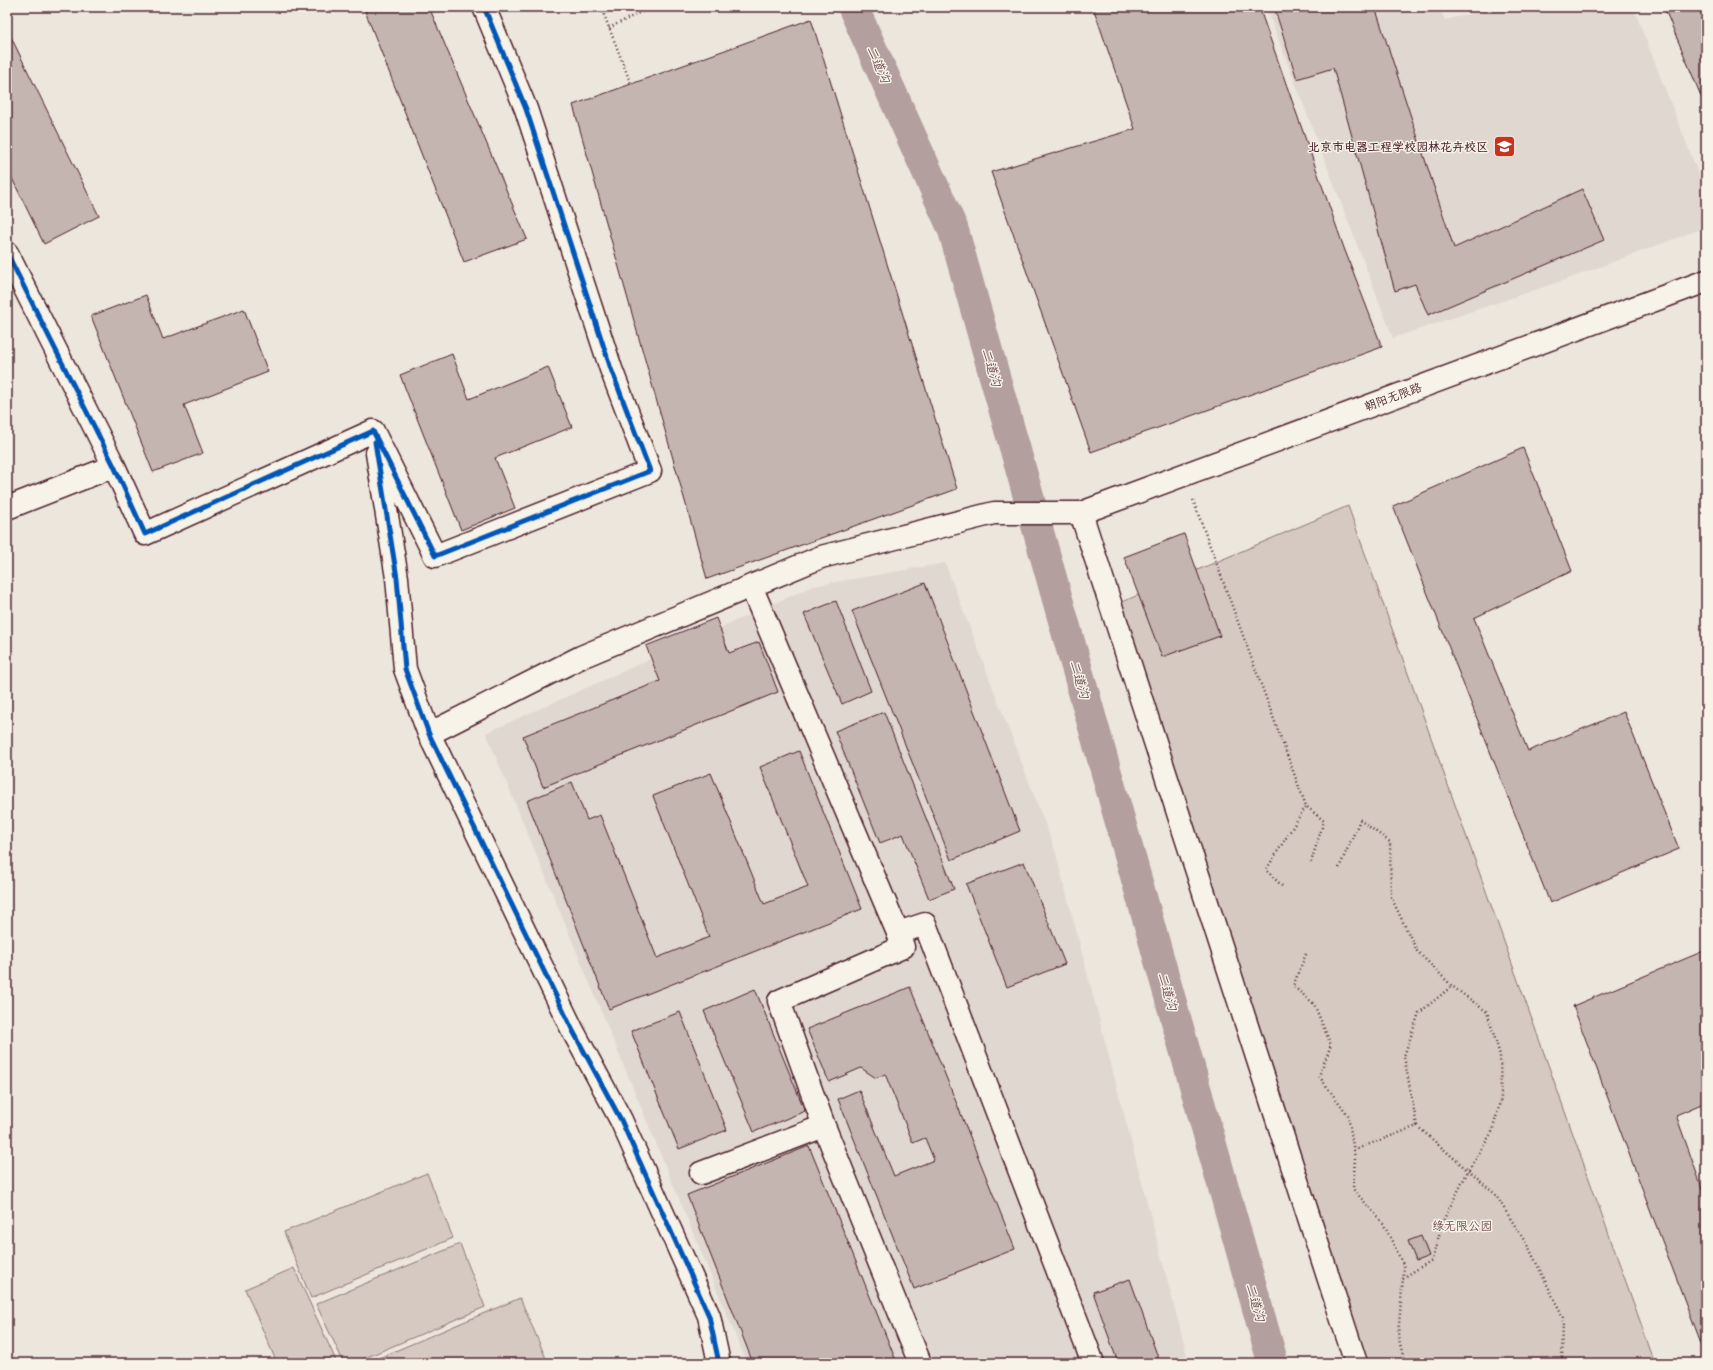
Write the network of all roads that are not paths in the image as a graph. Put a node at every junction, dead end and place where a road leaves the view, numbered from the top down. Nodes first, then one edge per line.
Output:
1 (484, 7) edge
2 (7, 254) edge
3 (1706, 280) edge
4 (373, 431) junction
5 (114, 466) junction
6 (7, 508) edge
7 (1080, 513) junction
8 (751, 586) junction
9 (429, 734) junction
10 (898, 933) junction
11 (824, 1126) junction
12 (701, 1173) dead end
13 (719, 1363) edge
14 (920, 1363) edge
15 (1094, 1363) edge
16 (1356, 1363) edge

1 - 4 street
2 - 5 street
3 - 7 street, 朝阳无限路
4 - 5 street
4 - 9 street
5 - 6 street
7 - 8 street
7 - 16 street
8 - 9 street
8 - 10 street
9 - 13 street
10 - 11 street
10 - 15 street
11 - 12 street
11 - 14 street

